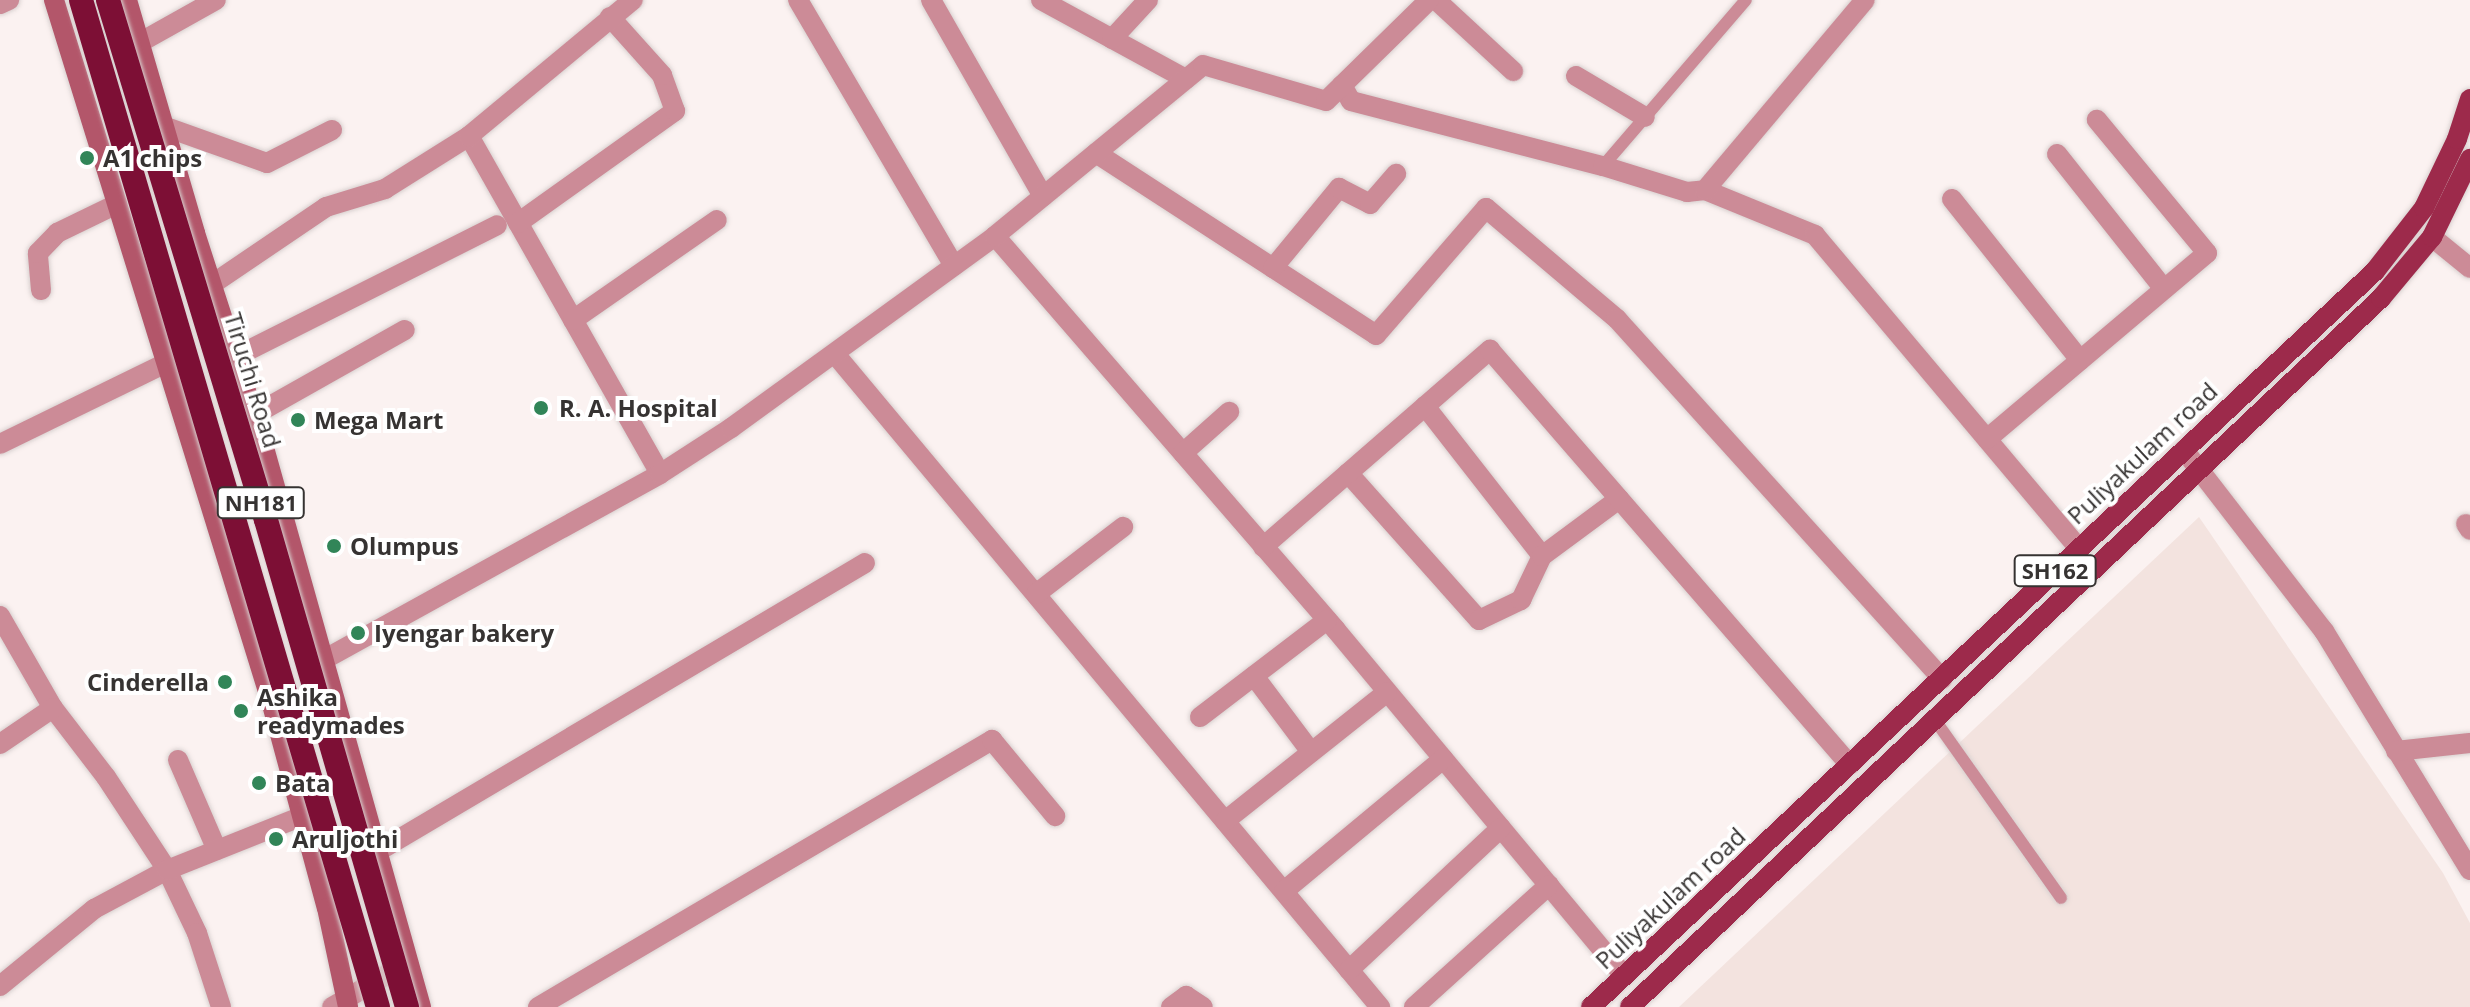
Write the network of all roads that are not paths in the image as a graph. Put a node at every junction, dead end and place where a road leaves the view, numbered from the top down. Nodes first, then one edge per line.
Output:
1 (9, 0) edge
2 (54, 0) edge
3 (81, 0) edge
4 (108, 0) edge
5 (127, 0) edge
6 (216, 0) edge
7 (633, 0) edge
8 (798, 0) edge
9 (931, 0) edge
10 (1041, 0) edge
11 (1148, 0) edge
12 (1429, 0) edge
13 (1436, 0) edge
14 (1746, 0) edge
15 (1865, 0) edge
16 (0, 4) edge
17 (610, 17) junction
18 (1112, 39) junction
19 (139, 43) junction
20 (1513, 71) dead end
21 (1576, 76) dead end
22 (1186, 79) junction
23 (1342, 85) junction
24 (2470, 99) edge
25 (1645, 117) junction
26 (2097, 120) dead end
27 (163, 126) junction
28 (332, 130) dead end
29 (469, 136) junction
30 (1096, 153) junction
31 (2057, 154) dead end
32 (2470, 159) edge
33 (1603, 166) junction
34 (1396, 174) dead end
35 (1705, 190) junction
36 (1043, 196) junction
37 (1952, 199) dead end
38 (117, 204) junction
39 (717, 220) dead end
40 (508, 224) junction
41 (995, 236) junction
42 (2432, 237) junction
43 (954, 266) junction
44 (1273, 268) junction
45 (2470, 268) edge
46 (211, 285) junction
47 (2164, 289) junction
48 (41, 290) dead end
49 (573, 320) junction
50 (405, 330) dead end
51 (835, 354) junction
52 (235, 357) junction
53 (2080, 360) junction
54 (164, 364) junction
55 (1425, 406) junction
56 (1229, 412) dead end
57 (254, 415) junction
58 (1987, 439) junction
59 (0, 444) edge
60 (2184, 450) junction
61 (1183, 453) junction
62 (2201, 468) junction
63 (1348, 473) junction
64 (660, 474) junction
65 (1619, 499) junction
66 (1123, 527) dead end
67 (1263, 547) junction
68 (2079, 548) junction
69 (1542, 556) junction
70 (865, 563) dead end
71 (1036, 594) junction
72 (0, 616) edge
73 (1327, 620) junction
74 (325, 659) junction
75 (1254, 676) junction
76 (1942, 679) junction
77 (1387, 692) junction
78 (53, 708) junction
79 (1200, 717) dead end
80 (1935, 720) junction
81 (2470, 743) edge
82 (0, 744) edge
83 (2396, 751) junction
84 (1311, 752) junction
85 (1443, 759) junction
86 (178, 760) dead end
87 (1850, 765) junction
88 (303, 816) junction
89 (1055, 816) dead end
90 (1225, 821) junction
91 (1501, 828) junction
92 (217, 850) junction
93 (377, 852) junction
94 (167, 870) junction
95 (2470, 870) edge
96 (1549, 885) junction
97 (1284, 891) junction
98 (2061, 898) dead end
99 (408, 962) junction
100 (1349, 970) junction
101 (1624, 976) junction
102 (0, 986) edge
103 (342, 1004) edge
104 (221, 1007) edge
105 (378, 1007) edge
106 (407, 1007) edge
107 (421, 1007) edge
108 (538, 1007) edge
109 (1171, 1007) edge
110 (1203, 1007) edge
111 (1380, 1007) edge
112 (1414, 1007) edge
113 (1591, 1007) edge
114 (1630, 1007) edge

1 - 16 street
2 - 38 street
3 - 105 highway, NH181, bridge
4 - 106 highway, Tiruchi Road / NH181, bridge
5 - 19 street
6 - 19 street
7 - 17 street
8 - 43 street
9 - 36 street
10 - 18 street
11 - 18 street
12 - 23 street
13 - 20 street
14 - 25 lane
15 - 35 street
17 - 29 street
17 - 40 street
18 - 22 street
19 - 27 street
21 - 25 street
22 - 23 street
22 - 30 street
23 - 33 street
24 - 60 main road, Puliyakulam road / SH162
25 - 33 lane
26 - 47 street
27 - 28 street
27 - 46 street
29 - 40 street
29 - 46 street
30 - 36 street
30 - 44 street
31 - 47 street
32 - 42 main road, SH162
33 - 35 street
34 - 44 street
35 - 58 street
36 - 41 street
37 - 53 street
38 - 48 street
38 - 54 street
39 - 49 street
40 - 49 street
40 - 52 street
41 - 43 street
41 - 61 street
42 - 45 street
42 - 62 main road, SH162
43 - 51 street
44 - 76 street
46 - 52 street
47 - 53 street
49 - 64 street
50 - 57 street
51 - 64 street
51 - 71 street
52 - 57 street
53 - 58 street
54 - 59 street
54 - 88 street
55 - 63 street
55 - 65 street
55 - 69 street
56 - 61 street
57 - 74 street
58 - 68 street
60 - 62 street
60 - 68 main road, Puliyakulam road / SH162
61 - 67 street
62 - 80 main road, SH162
62 - 83 street
63 - 67 street
63 - 69 street
64 - 74 street
65 - 69 street
65 - 87 street
66 - 71 street
67 - 73 street
68 - 76 main road, Puliyakulam road / SH162
70 - 93 street
71 - 90 street
72 - 78 street
73 - 75 street
73 - 77 street
74 - 93 street
75 - 79 street
75 - 84 street
76 - 87 main road, Puliyakulam road / SH162
77 - 84 street
77 - 85 street
78 - 82 street
78 - 94 street
80 - 98 lane
80 - 114 main road, SH162
81 - 83 street
83 - 95 street
84 - 90 street
85 - 91 street
85 - 97 street
86 - 92 street
87 - 101 main road, Puliyakulam road / SH162
88 - 92 street
88 - 103 street
89 - 108 street
90 - 97 street
91 - 96 street
91 - 100 street
92 - 94 street
93 - 99 street
94 - 102 street
94 - 104 street
96 - 101 street
96 - 112 street
97 - 100 street
99 - 103 street
99 - 107 street
100 - 111 street
101 - 113 main road, Puliyakulam road / SH162
109 - 110 street

